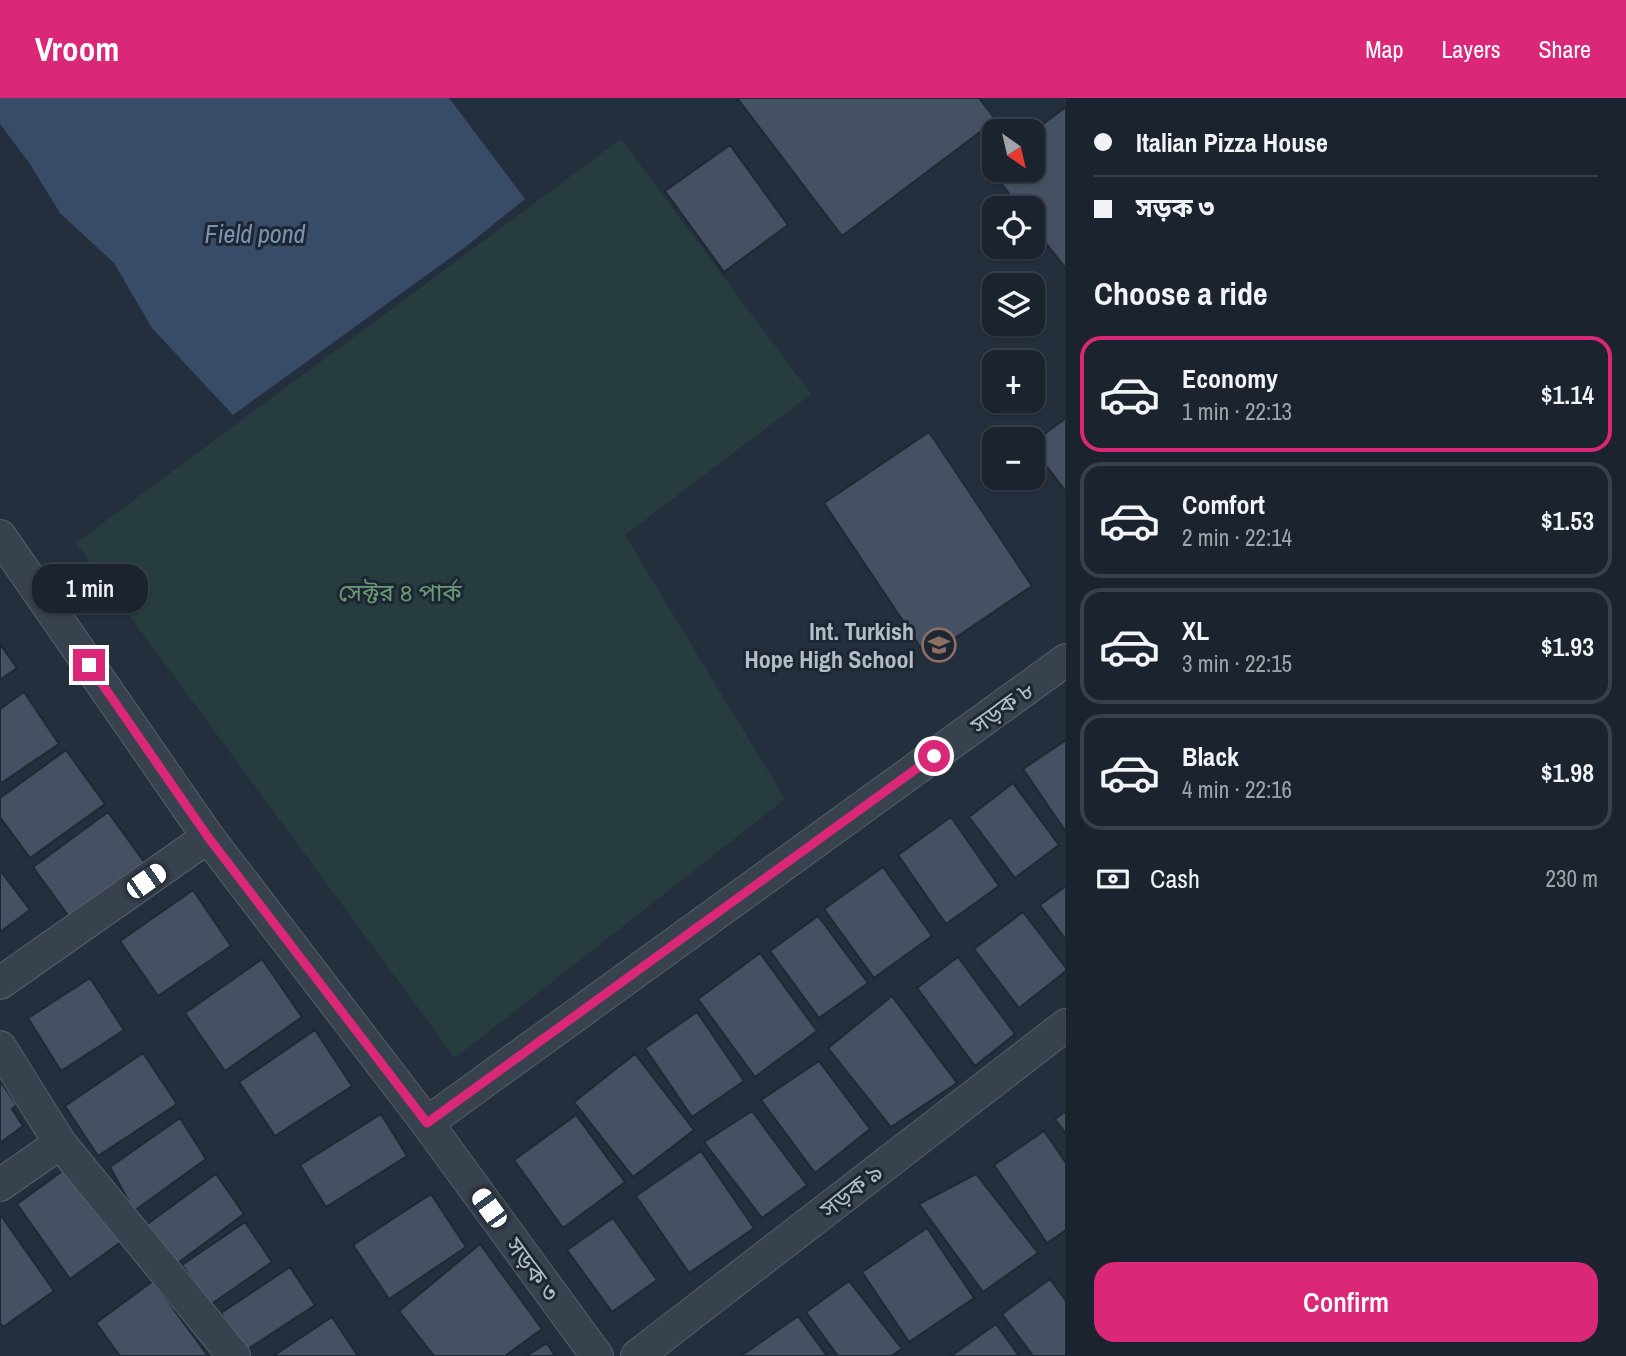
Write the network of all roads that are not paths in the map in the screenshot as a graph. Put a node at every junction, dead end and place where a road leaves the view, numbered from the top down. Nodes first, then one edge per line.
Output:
1 (0, 536) edge
2 (1066, 660) edge
3 (208, 837) junction
4 (0, 983) edge
5 (1066, 1025) edge
6 (0, 1047) edge
7 (427, 1123) junction
8 (60, 1143) junction
9 (0, 1185) edge
10 (234, 1356) edge
11 (597, 1356) edge
12 (637, 1356) edge

1 - 3 street, সড়ক ৩
2 - 7 street, সড়ক ৮
3 - 4 street
3 - 7 street, সড়ক ৩
5 - 12 street, সড়ক ৯
6 - 8 street
7 - 11 street, সড়ক ৩
8 - 9 street
8 - 10 street

